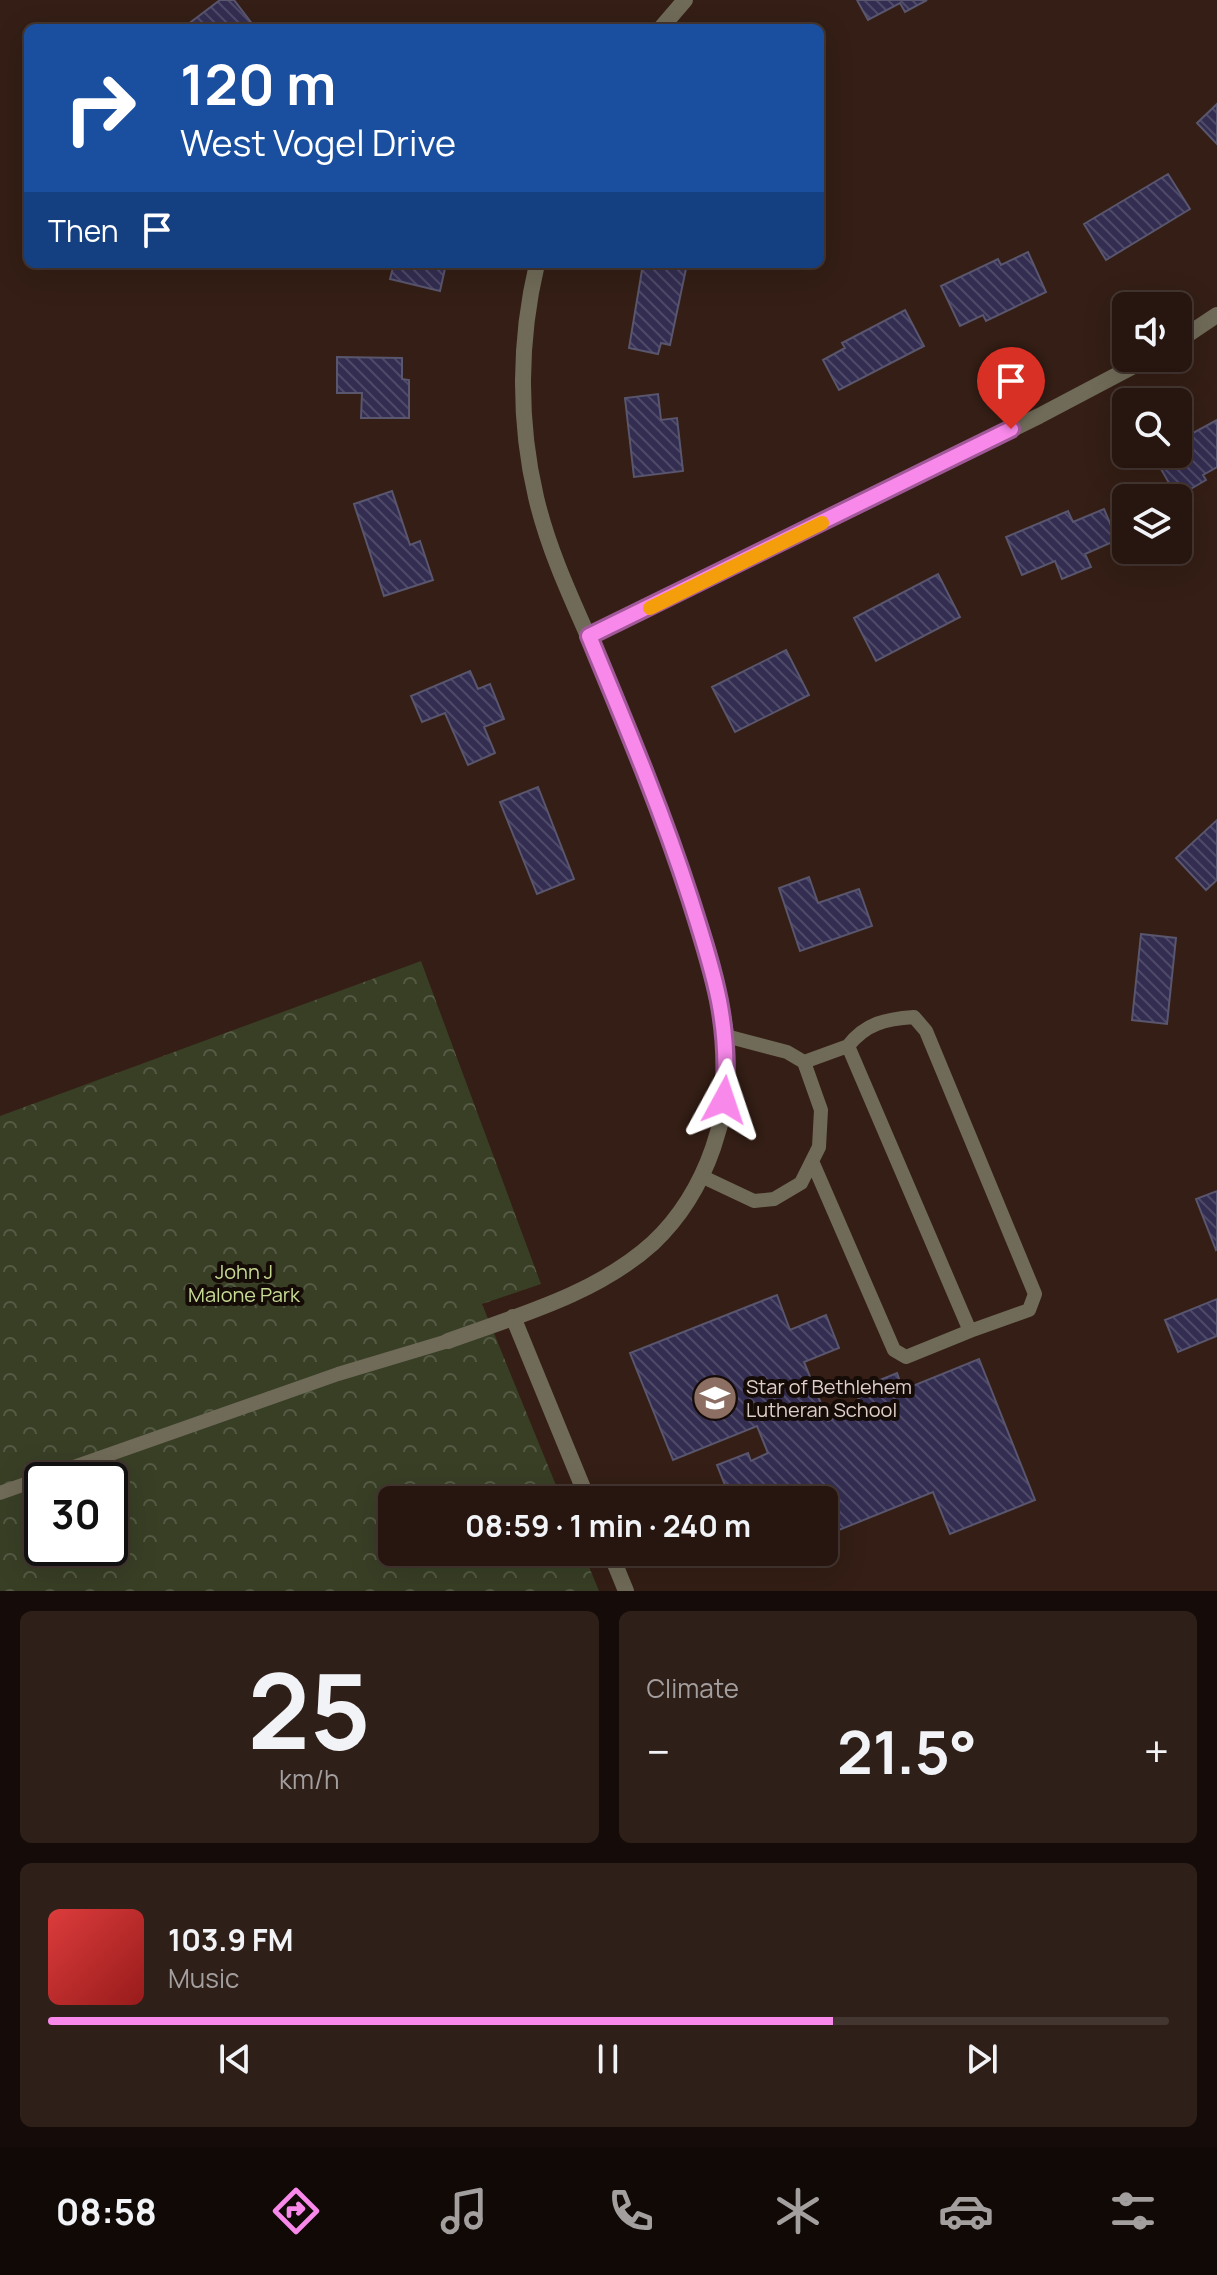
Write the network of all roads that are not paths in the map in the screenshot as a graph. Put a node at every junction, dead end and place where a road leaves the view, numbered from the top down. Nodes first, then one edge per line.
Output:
1 (685, 0) edge
2 (664, 24) edge
3 (536, 268) edge
4 (1217, 315) edge
5 (1192, 332) edge
6 (1122, 372) edge
7 (589, 636) junction
8 (726, 1036) junction
9 (848, 1046) junction
10 (804, 1062) junction
11 (812, 1161) junction
12 (701, 1176) junction
13 (513, 1317) junction
14 (970, 1331) junction
15 (448, 1341) joint
16 (582, 1486) edge
17 (0, 1493) edge
18 (614, 1566) edge
19 (622, 1590) edge

1 - 2 street
3 - 7 street
4 - 5 street
6 - 7 street
7 - 8 street
8 - 10 lane
8 - 12 street
9 - 10 lane
9 - 14 lane
9 - 14 lane
10 - 11 lane
11 - 12 lane
11 - 14 lane
12 - 13 street
13 - 15 street
13 - 16 street
15 - 17 lane
18 - 19 street

